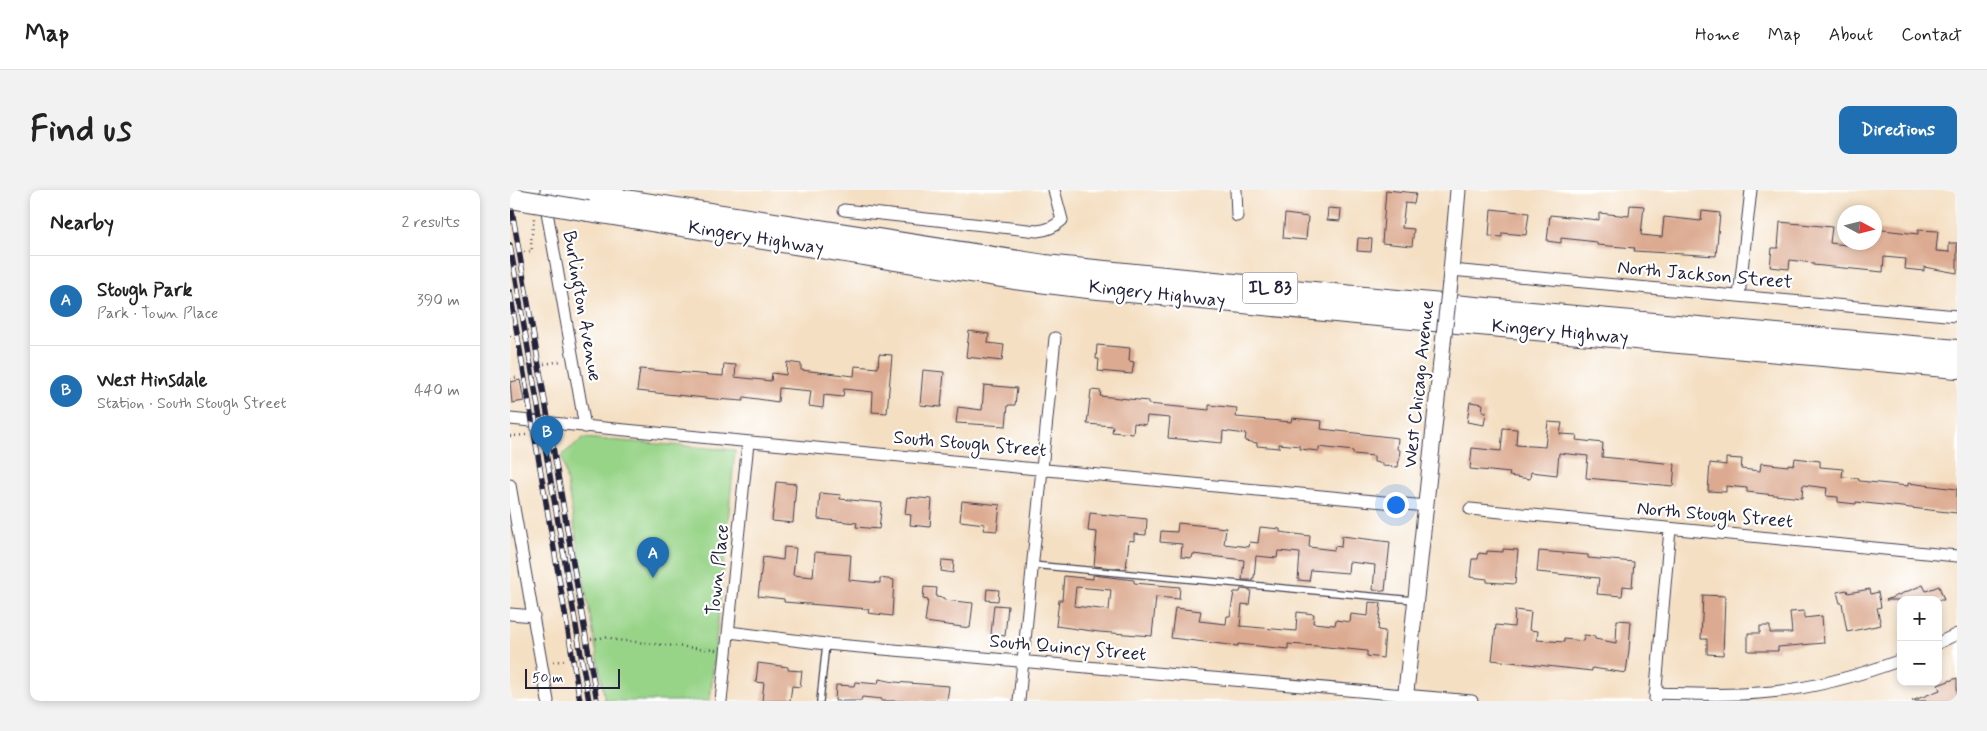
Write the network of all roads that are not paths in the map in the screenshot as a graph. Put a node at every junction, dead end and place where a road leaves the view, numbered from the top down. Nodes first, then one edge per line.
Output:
1 (546, 190) edge
2 (561, 190) edge
3 (1054, 190) edge
4 (1236, 190) edge
5 (1458, 190) edge
6 (1751, 190) edge
7 (510, 198) edge
8 (588, 203) junction
9 (844, 210) dead end
10 (1237, 216) dead end
11 (1450, 277) junction
12 (1739, 296) junction
13 (1957, 316) edge
14 (1055, 338) dead end
15 (1957, 350) edge
16 (1957, 368) edge
17 (510, 419) edge
18 (585, 427) junction
19 (748, 443) junction
20 (1042, 468) junction
21 (510, 485) edge
22 (1426, 506) junction
23 (1470, 509) dead end
24 (1670, 529) junction
25 (1957, 556) edge
26 (1032, 565) junction
27 (1416, 600) junction
28 (510, 614) edge
29 (534, 616) junction
30 (728, 632) junction
31 (1957, 634) edge
32 (1942, 641) edge
33 (826, 644) junction
34 (1897, 661) edge
35 (1023, 662) junction
36 (1655, 697) edge
37 (1405, 698) edge
38 (548, 701) edge
39 (721, 701) edge
40 (820, 701) edge
41 (1019, 701) edge
42 (1472, 701) edge

1 - 18 street, Burlington Avenue
2 - 8 highway, Kingery Highway / IL 83
3 - 9 street
4 - 10 street
5 - 11 main road, West Chicago Avenue
6 - 12 street
7 - 8 highway, Kingery Highway / IL 83, bridge
8 - 15 highway, Kingery Highway / IL 83
8 - 16 highway, Kingery Highway / IL 83
11 - 12 street, North Jackson Street
11 - 22 main road, West Chicago Avenue, bridge
12 - 13 street, North Jackson Street
14 - 20 street
17 - 18 street, South Stough Street
18 - 19 street, South Stough Street
19 - 20 street, South Stough Street
19 - 30 street, Town Place
20 - 22 street, South Stough Street
20 - 26 street
21 - 29 street
22 - 27 main road, West Chicago Avenue
23 - 24 street, North Stough Street
24 - 25 street, North Stough Street
24 - 36 street
26 - 27 lane
26 - 35 street
27 - 37 main road, West Chicago Avenue
28 - 29 street
29 - 38 street
30 - 33 street, South Quincy Street
30 - 39 street, Town Place
31 - 32 street
33 - 35 street, South Quincy Street
33 - 40 lane
34 - 36 street
35 - 37 street, South Quincy Street
35 - 41 street
37 - 42 street, South Quincy Street

